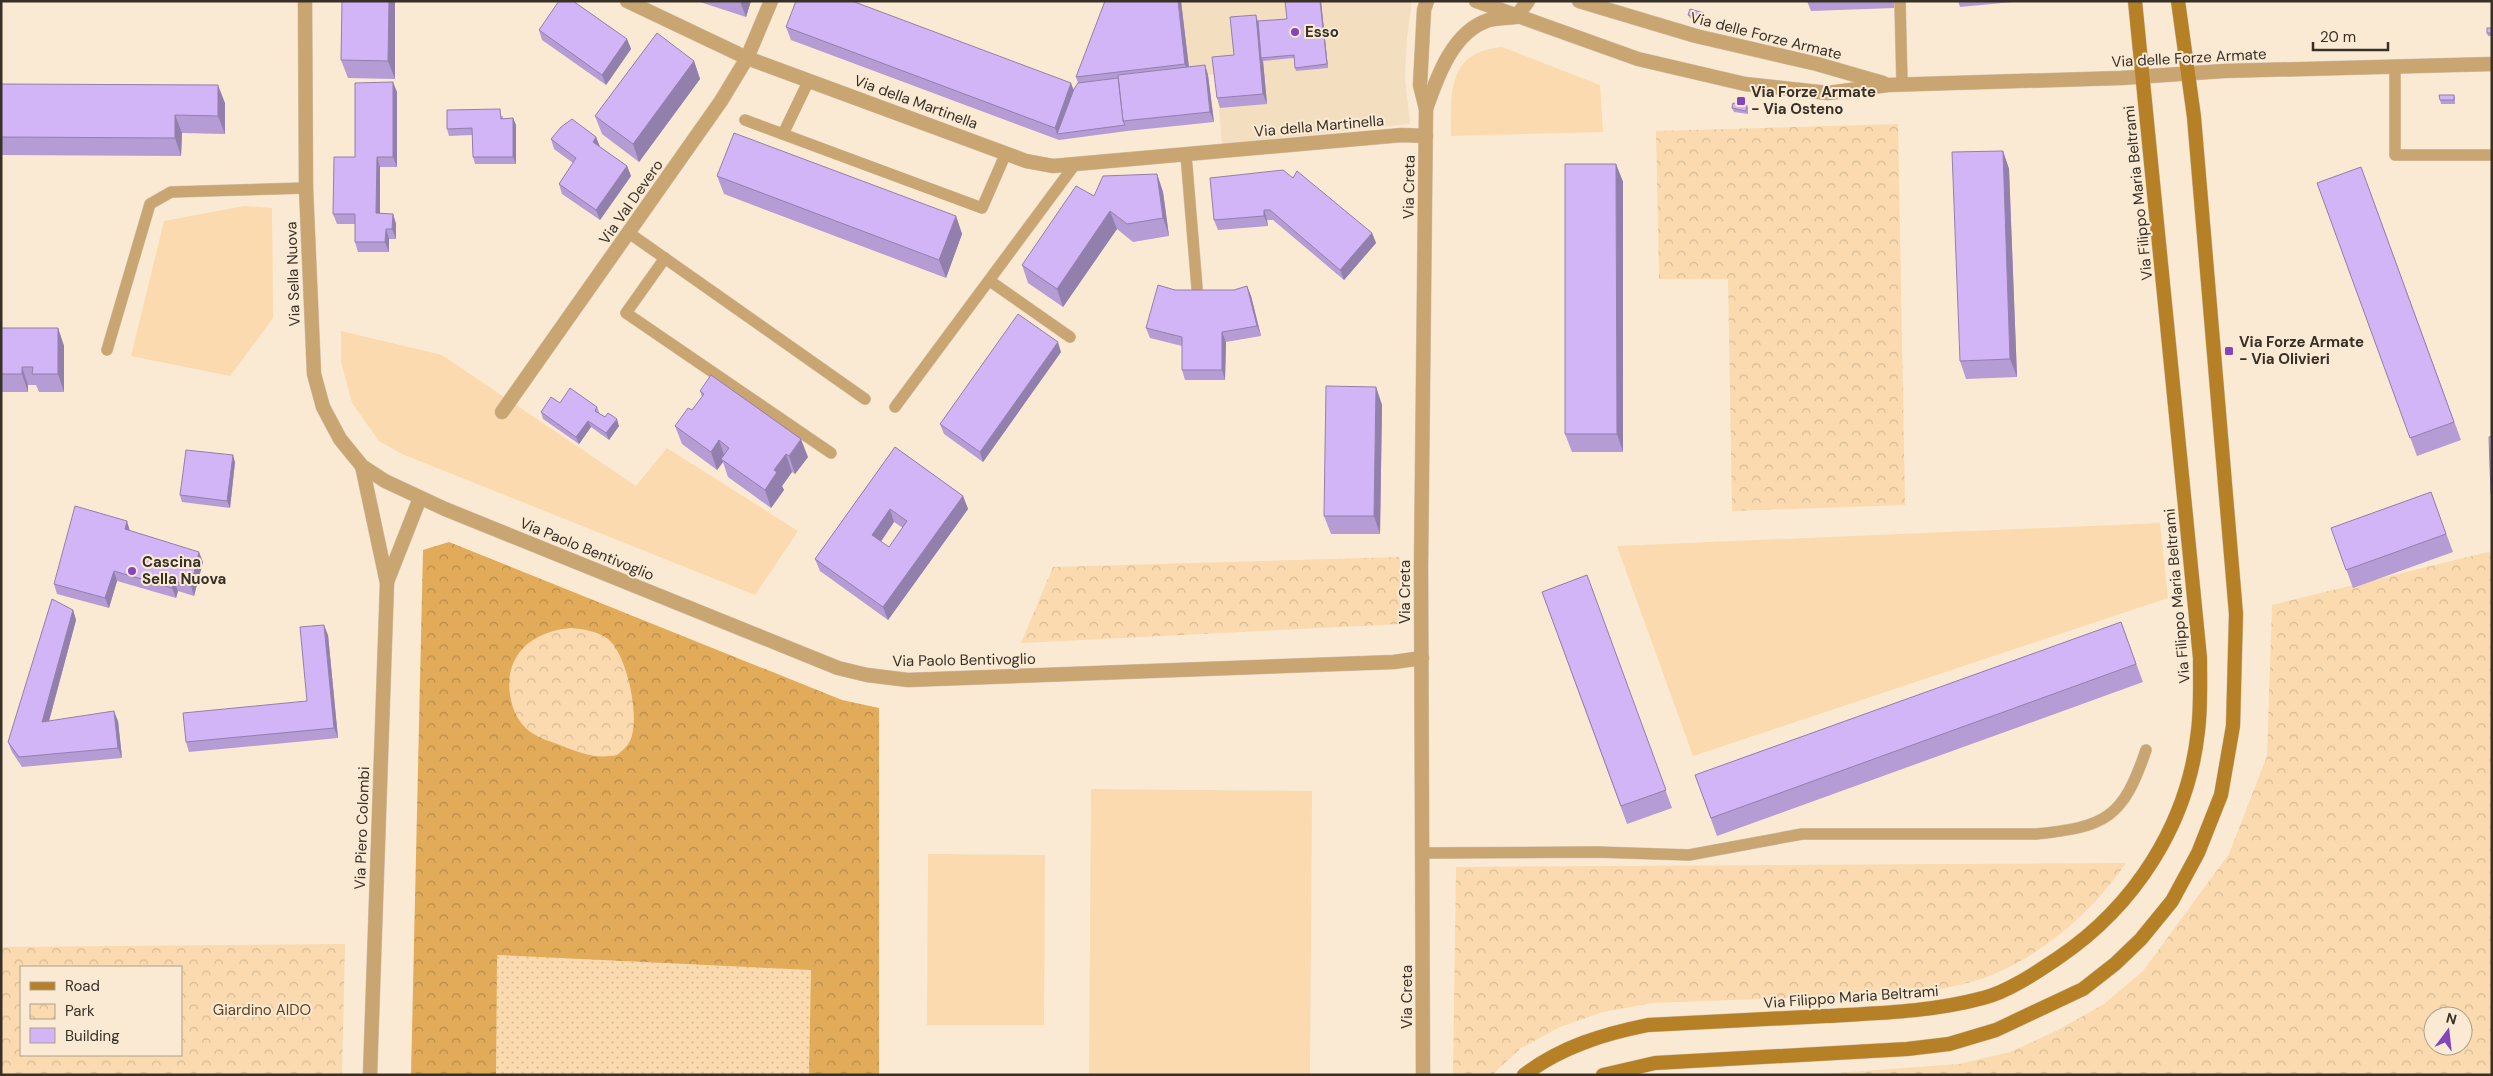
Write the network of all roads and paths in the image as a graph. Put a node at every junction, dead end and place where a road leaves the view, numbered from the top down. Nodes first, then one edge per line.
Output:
1 (304, 1) edge
2 (627, 1) edge
3 (771, 1) edge
4 (1427, 1) edge
5 (1476, 1) edge
6 (1528, 1) edge
7 (1579, 1) edge
8 (1900, 1) edge
9 (2135, 1) edge
10 (2178, 1) edge
11 (1516, 17) junction
12 (747, 58) junction
13 (2492, 64) edge
14 (2395, 67) junction
15 (2186, 74) junction
16 (2142, 77) junction
17 (810, 80) junction
18 (1895, 85) junction
19 (1426, 110) junction
20 (745, 120) dead end
21 (783, 134) junction
22 (1426, 136) junction
23 (1006, 153) junction
24 (1186, 155) junction
25 (2492, 155) edge
26 (1076, 163) junction
27 (306, 188) junction
28 (629, 233) junction
29 (665, 258) junction
30 (990, 281) junction
31 (1196, 288) edge
32 (1070, 337) dead end
33 (107, 350) dead end
34 (865, 399) dead end
35 (896, 407) dead end
36 (502, 412) dead end
37 (831, 453) dead end
38 (362, 466) junction
39 (420, 498) junction
40 (387, 583) junction
41 (1422, 658) junction
42 (2146, 750) dead end
43 (1422, 853) junction
44 (370, 1075) edge
45 (1423, 1075) edge
46 (1524, 1075) edge
47 (1603, 1075) edge

1 - 27 street, Via Sella Nuova
2 - 12 street, Via della Martinella
3 - 12 street, Via Val Devero
4 - 19 street, Via Creta
5 - 11 street, Via delle Forze Armate
6 - 11 street
7 - 18 street, Via delle Forze Armate
8 - 18 lane
9 - 16 main road, Via Filippo Maria Beltrami
10 - 15 main road
11 - 18 street, Via delle Forze Armate
11 - 19 street, Via Creta
12 - 17 street, Via della Martinella
12 - 28 street, Via Val Devero
13 - 14 street, Via delle Forze Armate
14 - 15 street, Via delle Forze Armate
14 - 25 lane
15 - 16 street, Via delle Forze Armate
15 - 47 main road
16 - 18 street, Via delle Forze Armate
16 - 46 main road, Via Filippo Maria Beltrami
17 - 21 lane
17 - 23 street, Via della Martinella
19 - 22 street, Via Creta
20 - 21 lane
21 - 23 lane
22 - 24 street, Via della Martinella
22 - 41 street, Via Creta
23 - 26 street, Via della Martinella
24 - 26 street, Via della Martinella
24 - 31 lane
26 - 30 lane
27 - 33 lane
27 - 38 street, Via Sella Nuova
28 - 29 lane
28 - 36 street, Via Val Devero
29 - 34 lane
29 - 37 lane
30 - 32 lane
30 - 35 lane
38 - 39 street, Via Sella Nuova
38 - 40 street, Via Piero Colombi
39 - 40 street, Via Piero Colombi
39 - 41 street, Via Paolo Bentivoglio
40 - 44 street, Via Piero Colombi
41 - 43 street, Via Creta
42 - 43 lane
43 - 45 street, Via Creta

